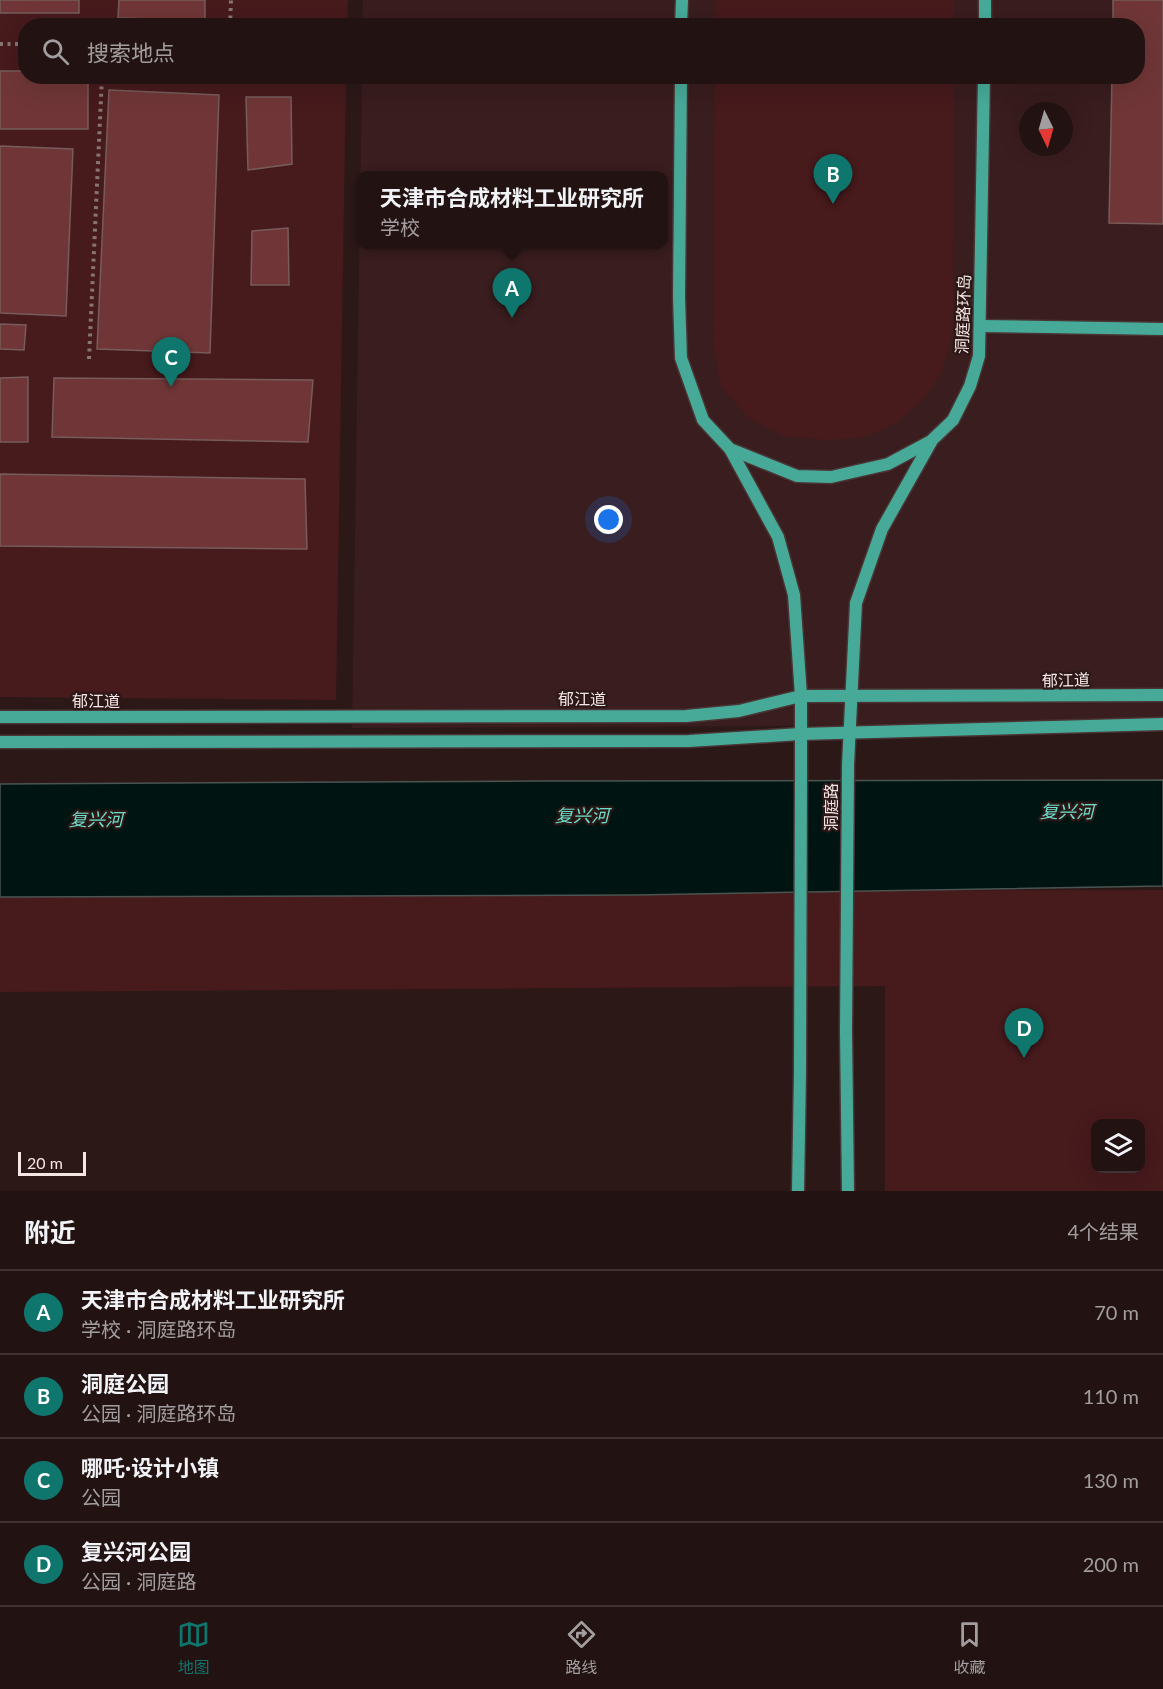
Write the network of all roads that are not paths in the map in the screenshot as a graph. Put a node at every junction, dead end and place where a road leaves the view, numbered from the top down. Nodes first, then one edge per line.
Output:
1 (682, 0) edge
2 (986, 0) edge
3 (681, 18) edge
4 (985, 18) edge
5 (681, 84) edge
6 (984, 84) edge
7 (980, 326) junction
8 (1163, 329) edge
9 (931, 441) junction
10 (730, 449) junction
11 (1163, 695) edge
12 (801, 696) junction
13 (850, 697) junction
14 (0, 717) edge
15 (1163, 724) edge
16 (850, 733) junction
17 (800, 734) junction
18 (0, 742) edge
19 (798, 1191) edge
20 (848, 1191) edge

1 - 3 main road
2 - 4 main road
5 - 10 main road, 洞庭路环岛
6 - 7 main road, 洞庭路环岛
7 - 8 main road
7 - 9 main road, 洞庭路环岛
9 - 10 main road, 洞庭路环岛
9 - 13 main road, 洞庭路
10 - 12 main road, 洞庭路
11 - 13 main road, 郁江道
12 - 13 main road, 郁江道
12 - 14 main road, 郁江道
12 - 17 main road, 洞庭路
13 - 16 main road, 洞庭路
15 - 16 main road
16 - 17 main road
16 - 20 main road, 洞庭路
17 - 18 main road
17 - 19 main road, 洞庭路

